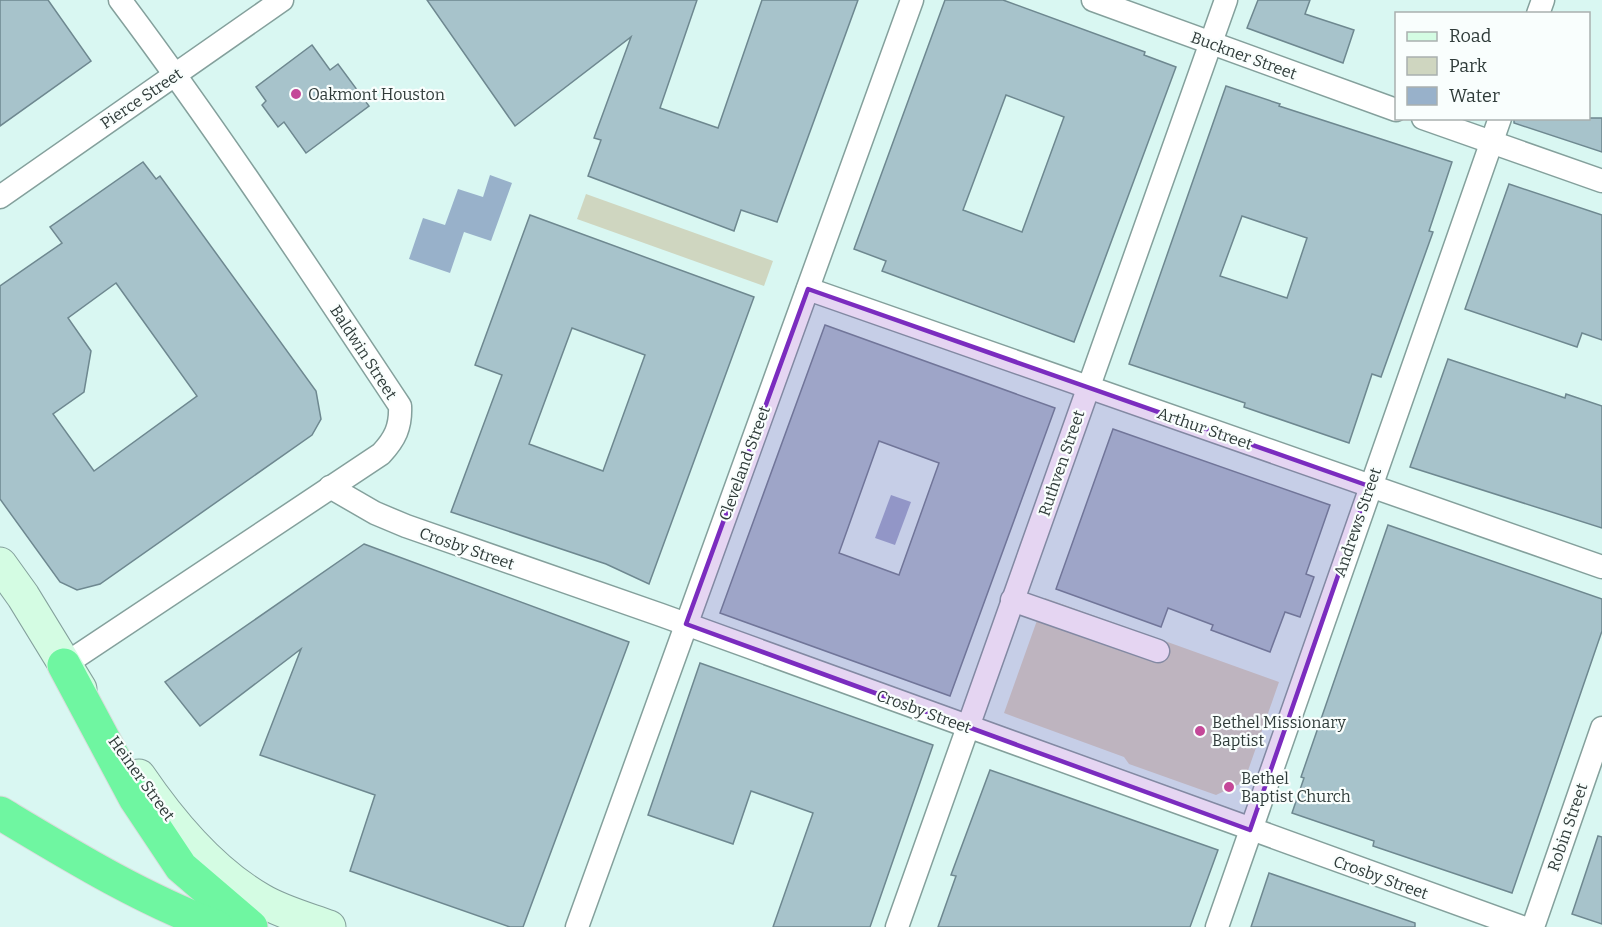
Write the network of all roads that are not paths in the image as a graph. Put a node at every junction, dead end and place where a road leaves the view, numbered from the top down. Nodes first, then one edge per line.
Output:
1 (120, 0) edge
2 (282, 0) edge
3 (912, 0) edge
4 (1093, 0) edge
5 (1226, 0) edge
6 (1211, 43) junction
7 (177, 75) junction
8 (1395, 110) edge
9 (1429, 120) edge
10 (1499, 120) edge
11 (1491, 142) junction
12 (1602, 181) edge
13 (0, 197) edge
14 (808, 289) junction
15 (1088, 387) junction
16 (1369, 486) junction
17 (330, 488) junction
18 (0, 564) edge
19 (1602, 567) edge
20 (1012, 600) junction
21 (686, 624) junction
22 (1158, 651) dead end
23 (63, 665) junction
24 (967, 727) junction
25 (1602, 728) edge
26 (0, 813) edge
27 (1250, 830) junction
28 (217, 927) edge
29 (251, 927) edge
30 (329, 927) edge
31 (577, 927) edge
32 (897, 927) edge
33 (1217, 927) edge
34 (1522, 927) edge
35 (1533, 927) edge

1 - 7 street, Baldwin Street
2 - 7 street, Pierce Street
3 - 14 street, Cleveland Street
4 - 6 street, Buckner Street
5 - 6 street, Ruthven Street
6 - 8 street, Buckner Street
6 - 15 street, Ruthven Street
7 - 13 street, Pierce Street
7 - 17 street, Baldwin Street
9 - 11 street
10 - 11 street, Andrews Street
11 - 12 street
11 - 16 street, Andrews Street
14 - 15 street, Arthur Street
14 - 21 street, Cleveland Street
15 - 16 street, Arthur Street
15 - 20 street, Ruthven Street
16 - 19 street, Arthur Street
16 - 27 street, Andrews Street
17 - 21 street, Crosby Street
17 - 23 street, Baldwin Street
18 - 23 main road, Heiner Street
20 - 22 street
20 - 24 street, Ruthven Street
21 - 24 street, Crosby Street
21 - 31 street, Cleveland Street
23 - 29 highway
23 - 30 main road, Heiner Street
24 - 27 street, Crosby Street
24 - 32 street, Ruthven Street
25 - 35 street, Robin Street
26 - 28 highway
27 - 33 street, Andrews Street
27 - 34 street, Crosby Street

